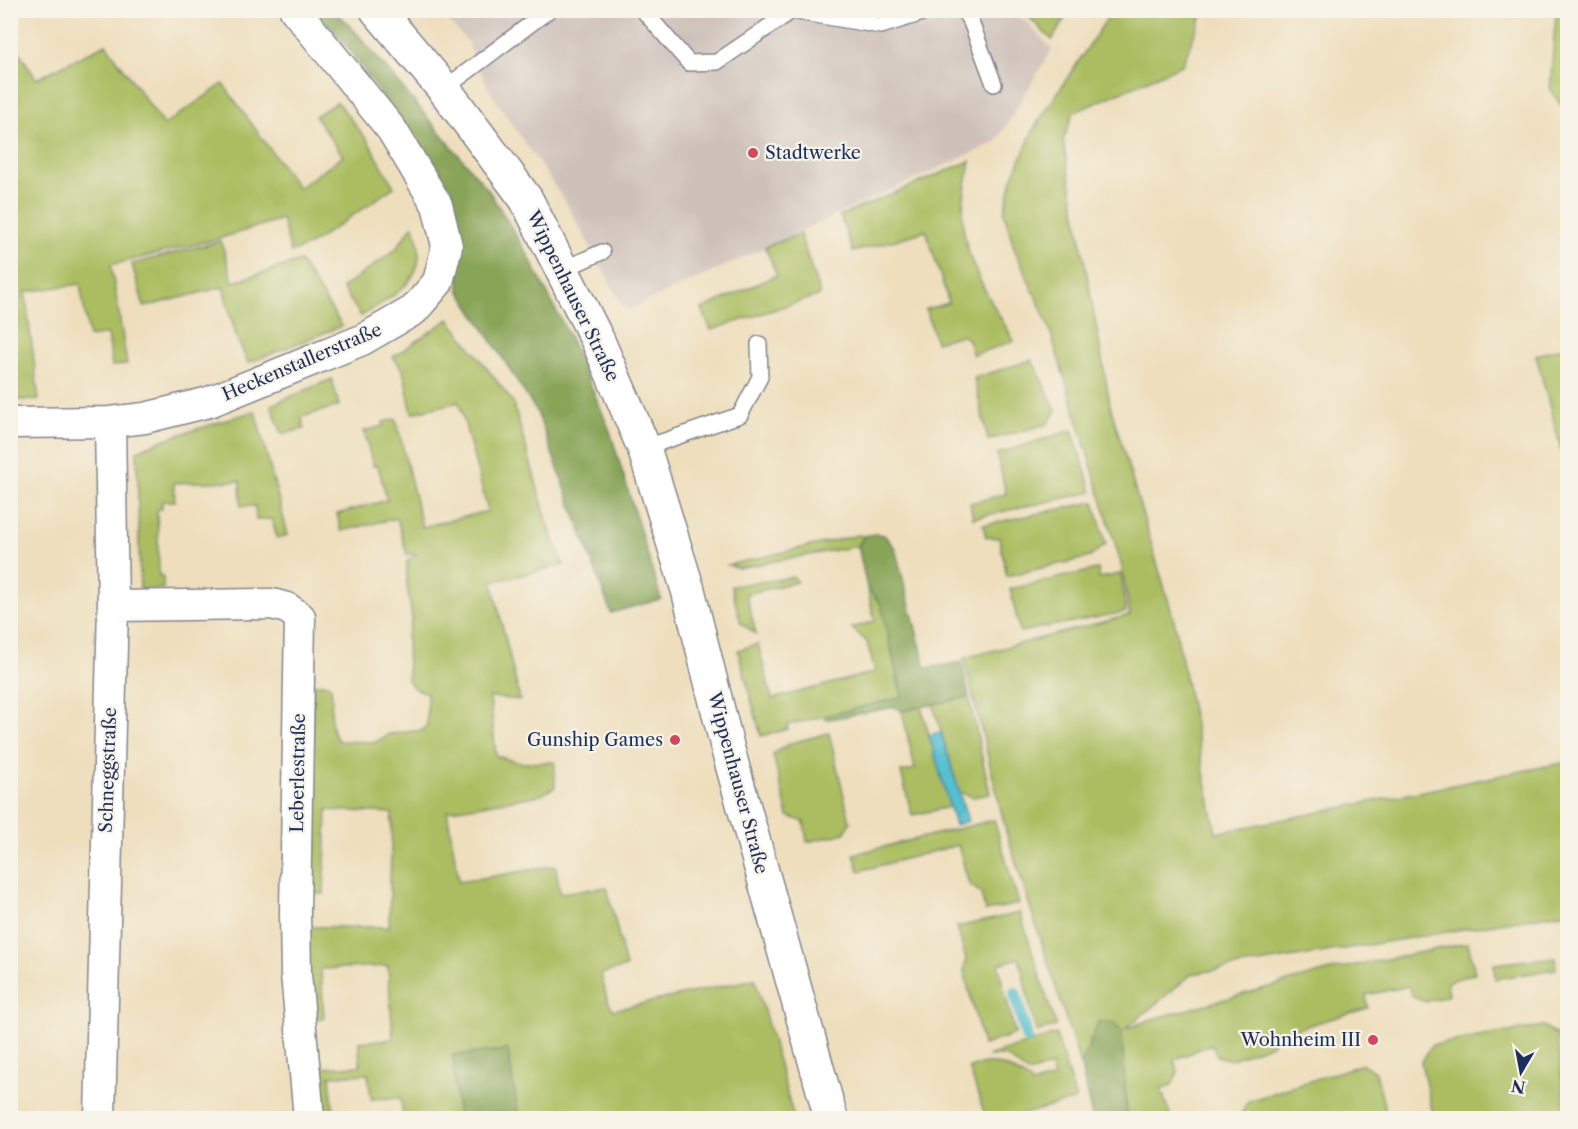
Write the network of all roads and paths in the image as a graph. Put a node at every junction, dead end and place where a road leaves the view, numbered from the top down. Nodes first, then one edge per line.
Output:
1 (295, 10) edge
2 (377, 10) edge
3 (549, 10) edge
4 (643, 10) edge
5 (932, 10) edge
6 (963, 10) edge
7 (793, 11) edge
8 (994, 84) dead end
9 (444, 89) junction
10 (602, 252) dead end
11 (564, 269) junction
12 (759, 344) dead end
13 (110, 422) junction
14 (10, 423) edge
15 (644, 448) junction
16 (113, 606) junction
17 (100, 1119) edge
18 (309, 1119) edge
19 (831, 1119) edge

1 - 13 street, Heckenstallerstraße
2 - 9 street, Wippenhauser Straße
3 - 9 lane
4 - 7 lane
5 - 7 lane
6 - 8 lane
9 - 11 street, Wippenhauser Straße
10 - 11 lane
11 - 15 street, Wippenhauser Straße
12 - 15 lane
13 - 14 street, Heckenstallerstraße
13 - 16 street, Schneggstraße
15 - 19 street, Wippenhauser Straße
16 - 17 street, Schneggstraße
16 - 18 street, Leberlestraße

